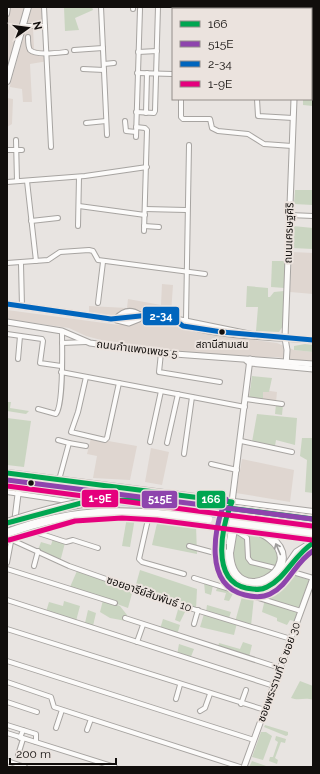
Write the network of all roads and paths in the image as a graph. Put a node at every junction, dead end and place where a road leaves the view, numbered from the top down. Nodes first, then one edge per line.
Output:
1 (8, 7) edge
2 (28, 7) edge
3 (44, 7) edge
4 (101, 7) edge
5 (158, 7) edge
6 (140, 9) dead end
7 (7, 14) edge
8 (23, 26) junction
9 (44, 26) junction
10 (28, 37) dead end
11 (103, 48) junction
12 (74, 50) dead end
13 (157, 51) junction
14 (66, 52) dead end
15 (138, 52) junction
16 (46, 54) junction
17 (114, 63) dead end
18 (104, 64) junction
19 (83, 69) dead end
20 (104, 70) junction
21 (137, 73) junction
22 (147, 73) junction
23 (156, 74) junction
24 (172, 74) edge
25 (7, 81) edge
26 (181, 100) edge
27 (257, 100) edge
28 (294, 100) edge
29 (136, 112) junction
30 (146, 113) junction
31 (293, 118) junction
32 (106, 121) junction
33 (125, 121) dead end
34 (86, 122) dead end
35 (136, 132) junction
36 (107, 135) dead end
37 (16, 140) dead end
38 (189, 145) dead end
39 (292, 146) junction
40 (52, 148) dead end
41 (7, 150) edge
42 (15, 150) junction
43 (22, 150) dead end
44 (146, 167) junction
45 (80, 177) junction
46 (17, 181) junction
47 (27, 181) junction
48 (7, 182) edge
49 (79, 206) junction
50 (146, 209) junction
51 (186, 210) junction
52 (145, 215) junction
53 (290, 215) junction
54 (313, 216) edge
55 (58, 218) dead end
56 (32, 221) junction
57 (78, 226) dead end
58 (159, 227) dead end
59 (36, 261) junction
60 (103, 262) junction
61 (7, 263) edge
62 (21, 264) dead end
63 (186, 272) junction
64 (205, 274) dead end
65 (98, 303) dead end
66 (7, 304) edge
67 (22, 306) junction
68 (140, 315) junction
69 (171, 318) junction
70 (116, 319) junction
71 (186, 320) junction
72 (7, 322) edge
73 (62, 330) junction
74 (7, 334) edge
75 (254, 335) junction
76 (20, 336) junction
77 (285, 338) junction
78 (313, 340) edge
79 (87, 342) junction
80 (62, 343) junction
81 (162, 353) junction
82 (18, 359) dead end
83 (249, 361) junction
84 (287, 364) junction
85 (313, 364) edge
86 (61, 366) junction
87 (313, 369) edge
88 (61, 372) junction
89 (86, 377) junction
90 (220, 382) dead end
91 (119, 383) junction
92 (161, 391) junction
93 (178, 394) junction
94 (192, 397) junction
95 (246, 399) junction
96 (282, 404) dead end
97 (245, 407) junction
98 (38, 409) dead end
99 (58, 440) dead end
100 (241, 441) junction
101 (150, 442) dead end
102 (69, 443) junction
103 (167, 443) dead end
104 (86, 446) dead end
105 (292, 452) dead end
106 (184, 454) dead end
107 (211, 464) dead end
108 (237, 470) junction
109 (7, 473) edge
110 (20, 475) junction
111 (7, 479) edge
112 (59, 480) junction
113 (7, 492) edge
114 (18, 493) junction
115 (162, 499) junction
116 (232, 502) junction
117 (232, 511) junction
118 (313, 512) edge
119 (149, 515) junction
120 (313, 519) edge
121 (235, 526) junction
122 (9, 530) edge
123 (313, 533) edge
124 (313, 543) edge
125 (189, 546) dead end
126 (98, 548) dead end
127 (38, 551) junction
128 (7, 561) edge
129 (34, 566) dead end
130 (7, 569) edge
131 (184, 574) dead end
132 (194, 578) dead end
133 (313, 578) edge
134 (7, 600) edge
135 (115, 603) dead end
136 (198, 610) junction
137 (301, 612) junction
138 (125, 618) dead end
139 (194, 624) dead end
140 (143, 625) junction
141 (7, 629) edge
142 (291, 639) junction
143 (137, 642) junction
144 (7, 661) edge
145 (280, 668) junction
146 (7, 682) edge
147 (180, 685) junction
148 (274, 686) junction
149 (246, 690) dead end
150 (210, 694) junction
151 (176, 699) dead end
152 (7, 702) edge
153 (241, 704) junction
154 (62, 710) junction
155 (265, 710) junction
156 (200, 711) dead end
157 (37, 712) dead end
158 (91, 719) junction
159 (7, 725) edge
160 (56, 728) dead end
161 (23, 730) junction
162 (88, 730) dead end
163 (7, 734) edge
164 (22, 739) junction
165 (254, 740) junction
166 (36, 742) junction
167 (18, 755) dead end
168 (7, 761) edge
169 (25, 767) edge
170 (115, 767) edge
171 (240, 767) edge
172 (244, 767) edge

1 - 7 street
2 - 8 main road
3 - 9 street
4 - 11 street
5 - 13 street
6 - 15 street
8 - 9 street
8 - 25 main road
9 - 16 street
10 - 16 street
11 - 12 street
11 - 18 street
13 - 15 street
13 - 23 street
14 - 16 street
15 - 21 street
16 - 40 street
17 - 18 street
18 - 20 street
19 - 20 street
20 - 32 street
21 - 22 street
21 - 29 street
22 - 23 street
22 - 30 street
23 - 24 street
23 - 30 street
26 - 39 street
27 - 31 street
28 - 31 street, ถนนเศรษฐศิริ
29 - 30 street
29 - 35 street
31 - 39 street, ถนนเศรษฐศิริ
32 - 34 street
32 - 36 street
33 - 35 street
35 - 44 street
37 - 42 street
38 - 51 street
39 - 53 street, ถนนเศรษฐศิริ
41 - 42 street
42 - 43 street
42 - 46 street
44 - 45 street
44 - 50 street
45 - 47 street
45 - 49 street
46 - 47 street
46 - 48 street
47 - 56 street
49 - 52 street
49 - 57 street
50 - 51 street
50 - 52 street
51 - 63 street
52 - 58 street
53 - 54 street
53 - 77 street, ถนนเศรษฐศิริ
55 - 56 street
56 - 59 street
59 - 60 street
59 - 61 street
60 - 63 street
60 - 65 street
62 - 67 street
63 - 64 street
63 - 71 street
66 - 67 street
67 - 70 street
68 - 69 street
68 - 70 street
68 - 70 street
69 - 71 street
69 - 75 street
71 - 75 street
72 - 73 street, ถนนกำแพงเพชร 5
73 - 79 street, ถนนกำแพงเพชร 5
73 - 80 street
74 - 76 street
75 - 77 street
76 - 82 street
76 - 86 street
77 - 78 street
77 - 84 street, ถนนเศรษฐศิริ
79 - 80 street
79 - 81 street, ถนนกำแพงเพชร 5
80 - 86 street
81 - 83 street, ถนนกำแพงเพชร 5
81 - 90 street
83 - 84 street, ถนนกำแพงเพชร 5
83 - 95 street
84 - 85 street, ถนนกำแพงเพชร 5
84 - 87 street, ถนนกำแพงเพชร 5
86 - 88 street
88 - 89 street
88 - 98 street
89 - 91 street
89 - 91 street
91 - 92 street
92 - 93 street
92 - 101 street
93 - 94 street
93 - 103 street
94 - 97 street
94 - 106 street
95 - 96 street
95 - 97 street
97 - 100 street
99 - 102 street
100 - 105 street
100 - 108 street
102 - 104 street
102 - 112 street
107 - 108 street
108 - 116 street
109 - 110 main road
110 - 112 main road
110 - 114 street
111 - 115 highway, bridge
112 - 116 main road
113 - 114 street
114 - 119 street
114 - 122 street
115 - 120 highway, bridge
115 - 122 highway, bridge
116 - 117 highway
116 - 118 main road
117 - 121 highway
117 - 124 highway, bridge
119 - 125 street
119 - 131 street
121 -> 121 highway, bridge
121 - 122 highway, bridge
121 - 123 highway, bridge
121 - 133 street
122 - 126 street
122 - 127 street, ซอยอารีย์สัมพันธ์ 10
122 - 128 street
127 - 129 street
127 - 136 street, ซอยอารีย์สัมพันธ์ 10
130 - 135 street
132 - 137 street
133 - 137 street, ซอยพระรามที่ 6 ซอย 30
134 - 143 street
136 - 139 street
136 - 142 street, ซอยอารีย์สัมพันธ์ 10
137 - 142 street, ซอยพระรามที่ 6 ซอย 30
138 - 140 street
140 - 143 street
140 - 145 street
141 - 147 street
142 - 145 street, ซอยพระรามที่ 6 ซอย 30
143 - 148 street
144 - 165 street
145 - 148 street, ซอยพระรามที่ 6 ซอย 30
146 - 154 street
147 - 150 street
147 - 151 street
148 - 155 street, ซอยพระรามที่ 6 ซอย 30
149 - 153 street
150 - 153 street
150 - 156 street
152 - 157 street
153 - 155 street
154 - 158 street
154 - 160 street
155 - 165 street, ซอยพระรามที่ 6 ซอย 30
158 - 162 street
158 - 171 street
159 - 161 street
161 - 164 street
161 - 166 street
163 - 164 street
164 - 166 street
164 - 167 street
165 - 172 street, ซอยพระรามที่ 6 ซอย 30
166 - 170 street
168 - 169 street

